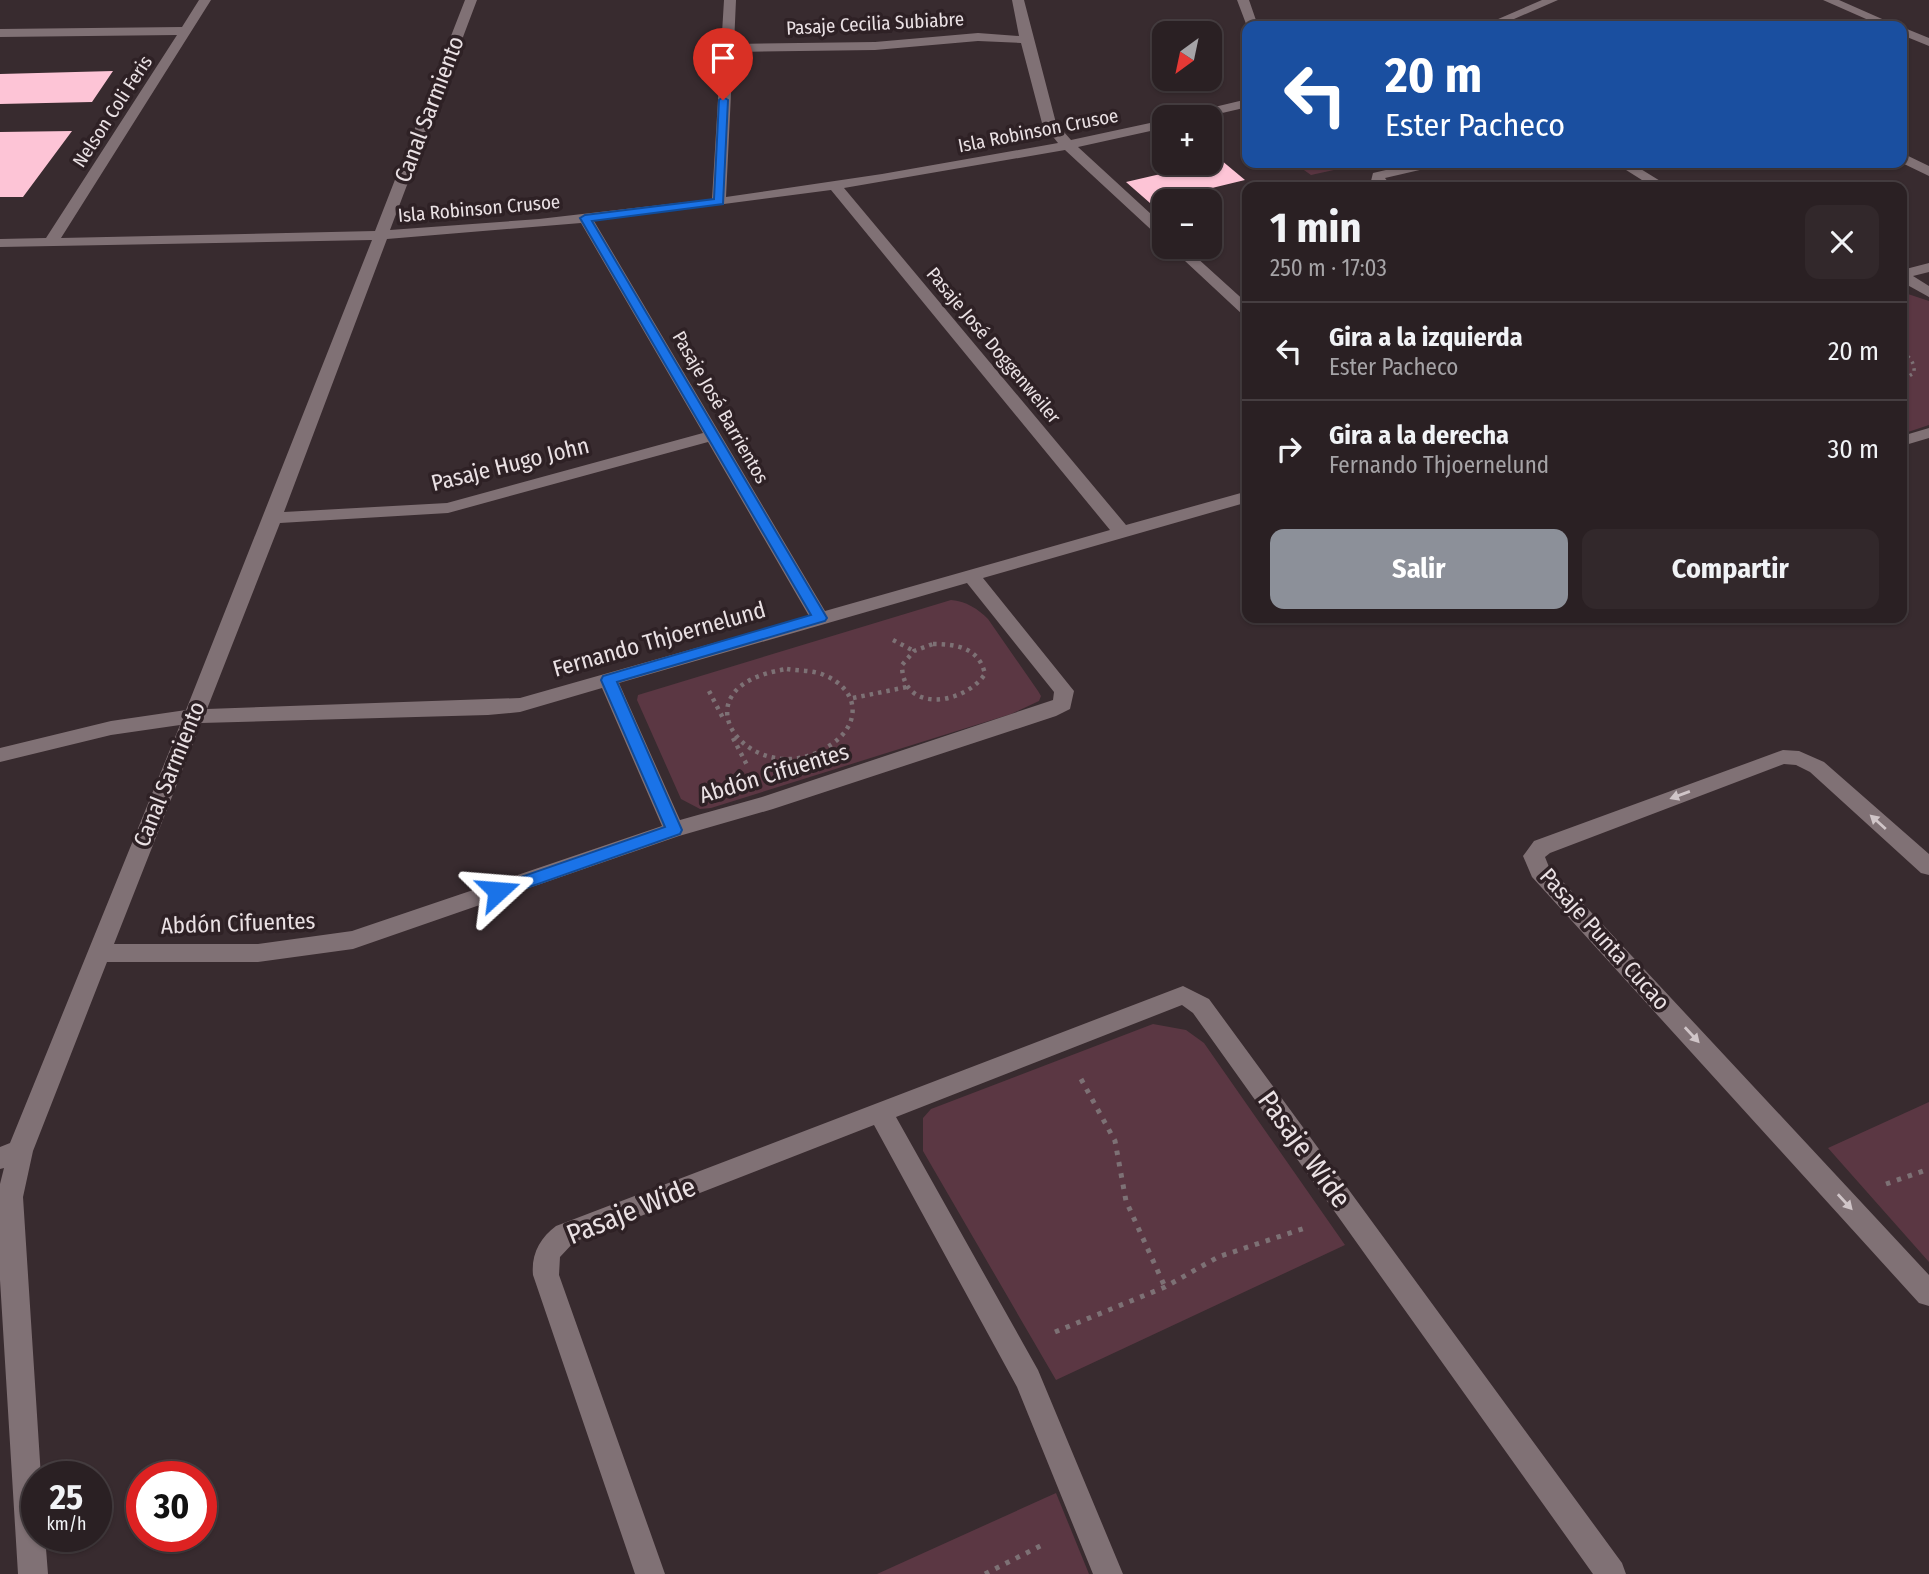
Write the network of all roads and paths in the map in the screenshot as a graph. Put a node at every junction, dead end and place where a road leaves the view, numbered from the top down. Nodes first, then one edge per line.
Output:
1 (205, 0) edge
2 (471, 0) edge
3 (730, 0) edge
4 (1018, 0) edge
5 (1243, 0) edge
6 (1552, 0) edge
7 (1829, 0) edge
8 (1250, 21) edge
9 (1500, 21) edge
10 (1880, 21) edge
11 (185, 31) junction
12 (0, 33) edge
13 (1907, 35) edge
14 (1026, 40) junction
15 (1929, 42) edge
16 (726, 48) junction
17 (1242, 104) edge
18 (1222, 109) edge
19 (1152, 127) edge
20 (1068, 145) junction
21 (1907, 160) edge
22 (1411, 168) edge
23 (1631, 168) edge
24 (1929, 172) edge
25 (1379, 182) edge
26 (1654, 182) edge
27 (835, 186) junction
28 (719, 201) junction
29 (585, 218) junction
30 (1152, 223) edge
31 (380, 235) junction
32 (51, 242) junction
33 (0, 243) edge
34 (1191, 259) edge
35 (1929, 267) edge
36 (1907, 274) edge
37 (1907, 278) edge
38 (1929, 292) edge
39 (1242, 306) edge
40 (1907, 357) edge
41 (1907, 378) edge
42 (1929, 433) edge
43 (713, 436) junction
44 (1907, 440) edge
45 (1242, 498) edge
46 (273, 518) junction
47 (1121, 531) junction
48 (972, 576) junction
49 (820, 618) junction
50 (691, 655) junction
51 (608, 680) junction
52 (907, 687) junction
53 (853, 698) junction
54 (192, 716) junction
55 (730, 732) junction
56 (0, 755) edge
57 (766, 804) junction
58 (674, 830) junction
59 (1929, 867) edge
60 (98, 953) junction
61 (1058, 1043) junction
62 (880, 1112) junction
63 (10, 1155) edge
64 (1352, 1214) junction
65 (1165, 1287) junction
66 (1929, 1294) edge
67 (1012, 1349) junction
68 (1089, 1525) junction
69 (33, 1574) edge
70 (650, 1574) edge
71 (985, 1574) edge
72 (1108, 1574) edge
73 (1611, 1574) edge

1 - 11 street, Nelson Coli Feris
2 - 31 street, Canal Sarmiento
3 - 16 street
4 - 14 street
5 - 8 street
6 - 9 street
7 - 10 street
11 - 12 street
11 - 32 street, Nelson Coli Feris
13 - 15 street
14 - 16 street, Pasaje Cecilia Subiabre
14 - 20 street
16 - 28 street
17 - 18 street
19 - 20 street, Isla Robinson Crusoe
20 - 27 street, Isla Robinson Crusoe
20 - 30 street
21 - 24 street
22 - 25 street
23 - 26 street
27 - 28 street, Isla Robinson Crusoe
27 - 47 street, Pasaje José Doggenweiler
28 - 29 street, Isla Robinson Crusoe
29 - 31 street, Isla Robinson Crusoe
29 - 43 street, Pasaje José Barrientos
31 - 32 street, Isla Robinson Crusoe
31 - 46 street, Canal Sarmiento
32 - 33 street, Isla Robinson Crusoe
34 - 39 street
35 - 36 street
37 - 38 street
40 - 41 path
42 - 44 street
43 - 46 street, Pasaje Hugo John
43 - 49 street, Pasaje José Barrientos
45 - 47 street, Fernando Thjoernelund
46 - 54 street, Canal Sarmiento
47 - 48 street, Fernando Thjoernelund
48 - 49 street, Fernando Thjoernelund
48 - 57 street, Abdón Cifuentes
49 - 50 street, Fernando Thjoernelund
50 - 51 street, Fernando Thjoernelund
50 - 55 path
51 - 54 street, Fernando Thjoernelund
51 - 58 street
52 - 52 path
52 - 53 path
53 - 55 path
53 - 55 path
54 - 56 street, Fernando Thjoernelund
54 - 60 street, Canal Sarmiento
55 - 57 path
57 - 58 street, Abdón Cifuentes
58 - 60 street, Abdón Cifuentes
59 -> 66 street, Pasaje Punta Cucao
60 - 63 street, Canal Sarmiento
61 - 62 street, Pasaje Wide
61 - 64 street, Pasaje Wide
61 - 65 path
62 - 67 street
62 - 70 street, Pasaje Wide
63 - 69 street, Canal Sarmiento
64 - 65 path
64 - 73 street, Pasaje Wide
65 - 67 path
67 - 68 street
68 - 71 path
68 - 72 street

